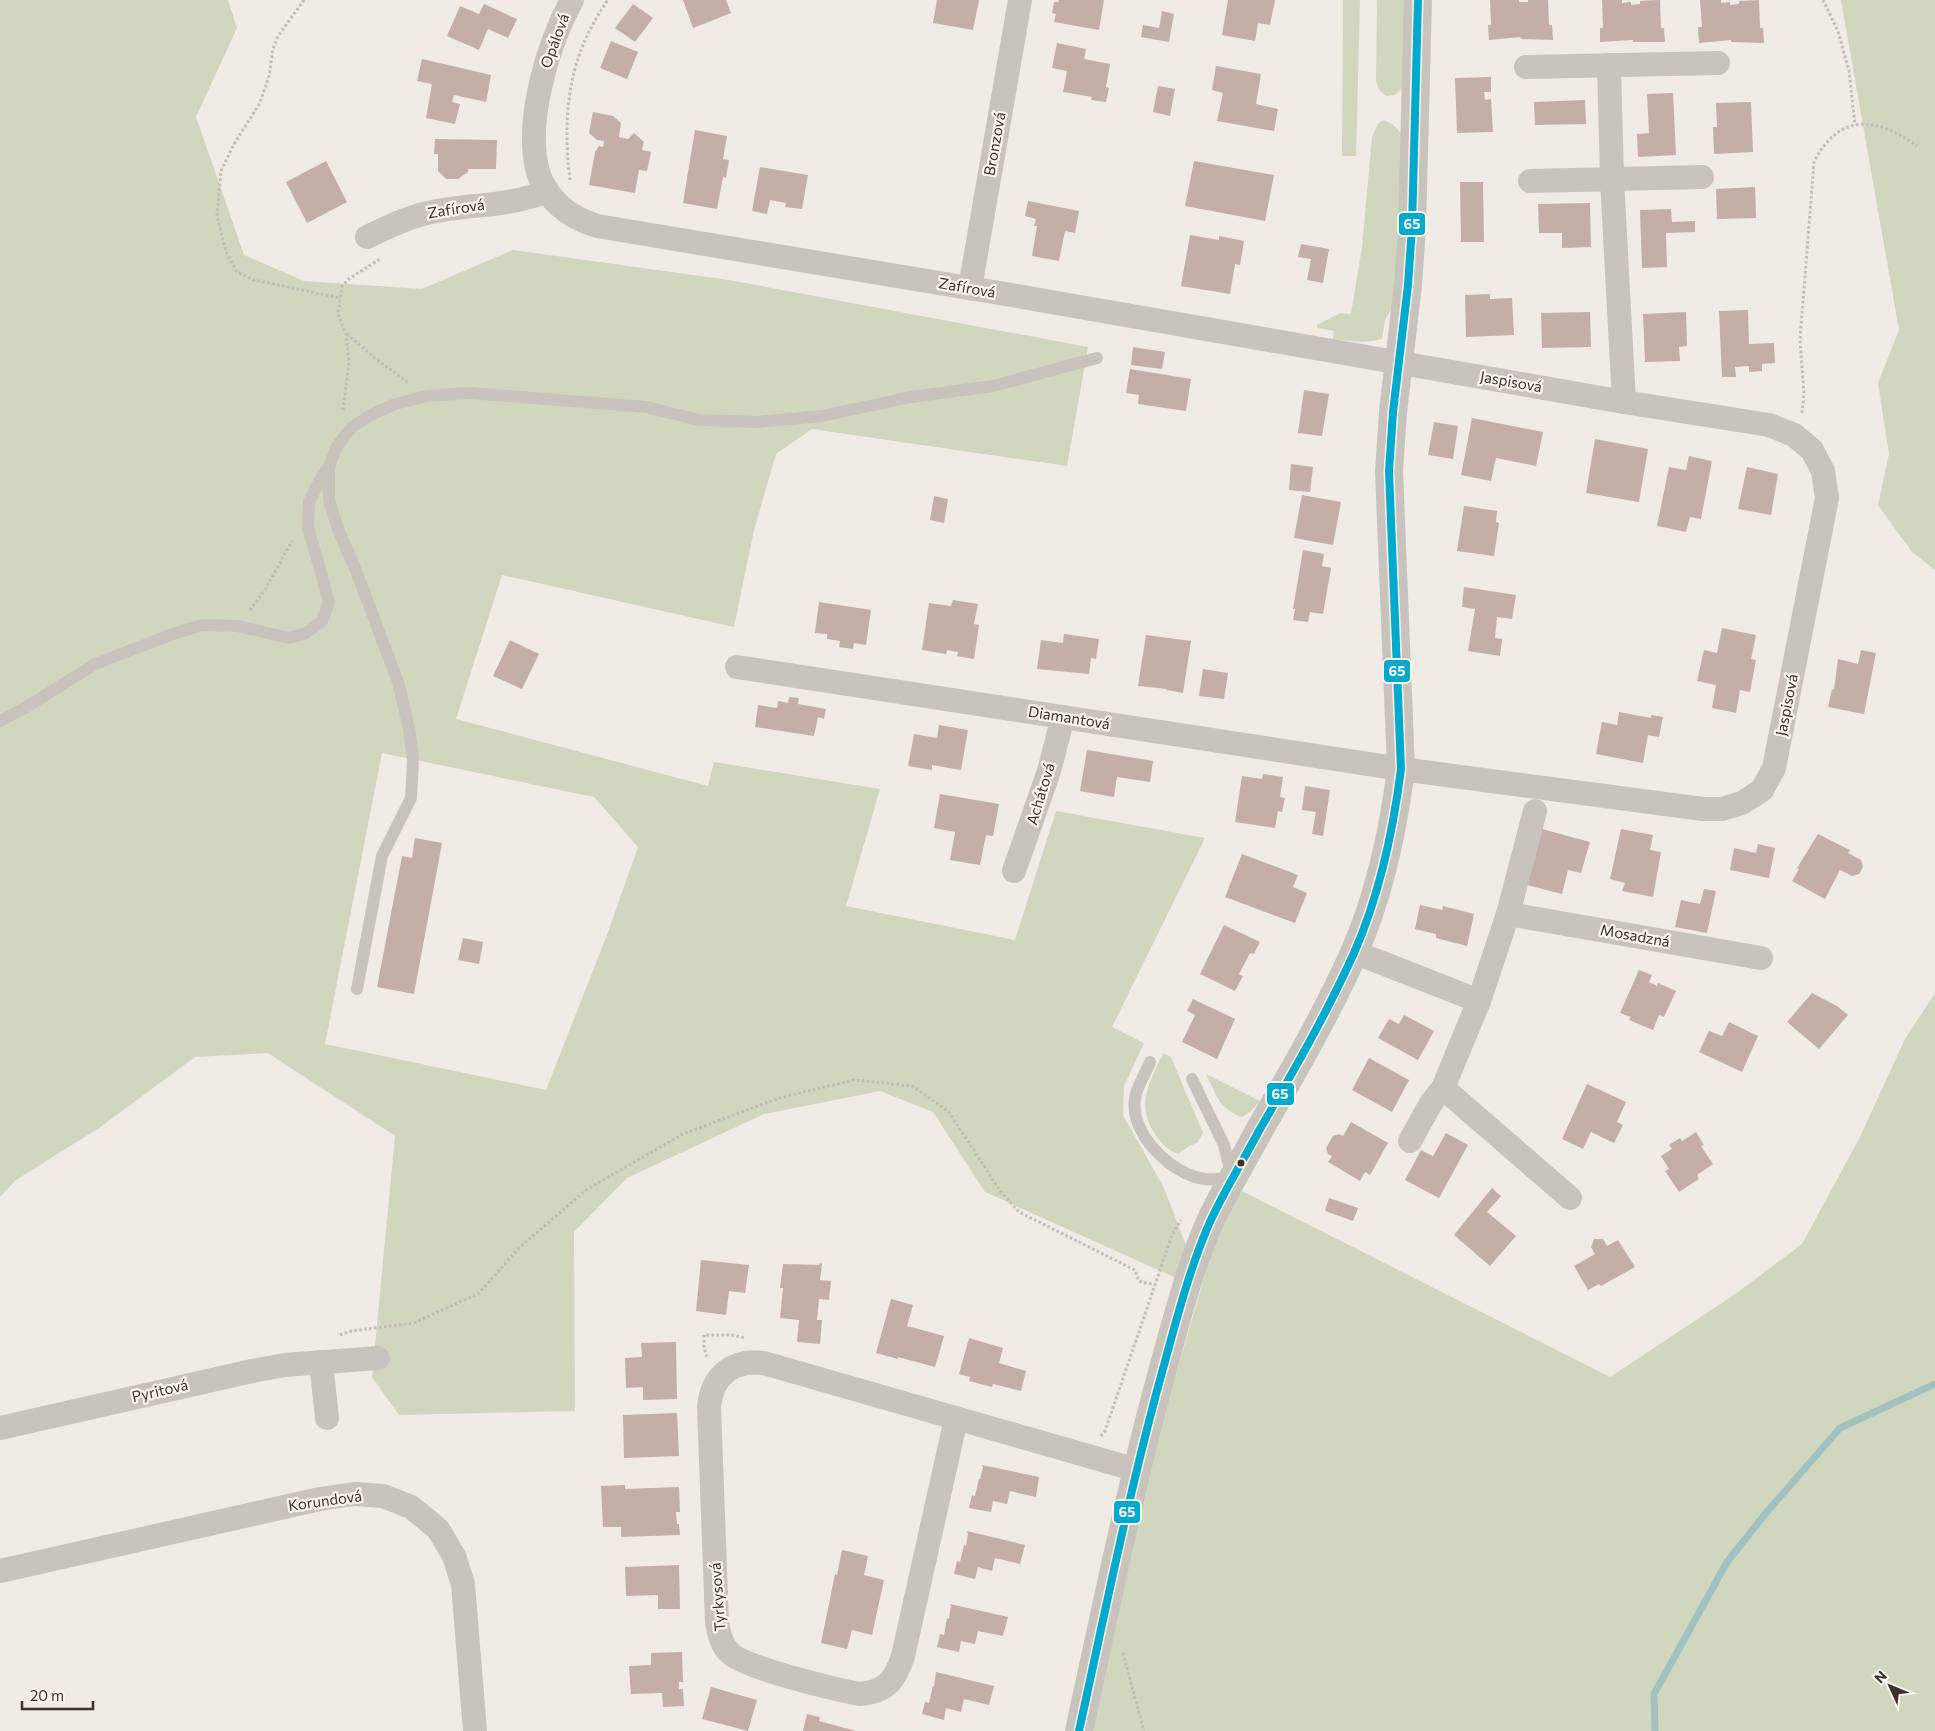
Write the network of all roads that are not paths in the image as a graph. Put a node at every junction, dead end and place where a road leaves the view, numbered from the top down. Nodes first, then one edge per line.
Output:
1 (572, 0) edge
2 (1020, 0) edge
3 (1418, 0) edge
4 (1718, 62) dead end
5 (1610, 65) junction
6 (1526, 67) dead end
7 (541, 83) joint
8 (1702, 177) dead end
9 (1612, 179) junction
10 (1530, 181) dead end
11 (547, 191) junction
12 (368, 237) dead end
13 (970, 288) junction
14 (1097, 358) dead end
15 (1399, 363) junction
16 (1624, 402) junction
17 (329, 467) junction
18 (738, 667) dead end
19 (1063, 717) junction
20 (0, 721) edge
21 (1401, 769) junction
22 (1535, 811) dead end
23 (1014, 871) dead end
24 (1508, 914) junction
25 (1354, 952) junction
26 (1762, 958) dead end
27 (357, 989) dead end
28 (1479, 1001) junction
29 (1150, 1062) dead end
30 (1192, 1079) dead end
31 (1443, 1088) junction
32 (1410, 1141) dead end
33 (1232, 1178) junction
34 (1570, 1198) dead end
35 (378, 1358) dead end
36 (321, 1362) junction
37 (327, 1418) dead end
38 (956, 1419) junction
39 (0, 1428) edge
40 (1137, 1470) junction
41 (0, 1571) edge
42 (475, 1731) edge
43 (1079, 1731) edge

1 - 7 street, Opálová
2 - 13 street, Bronzová
3 - 15 street
4 - 5 street
5 - 6 street
5 - 9 street
7 - 11 street, Zafírová
8 - 9 street
9 - 10 street
9 - 16 street
11 - 12 street, Zafírová
11 - 13 street, Zafírová
13 - 15 street, Zafírová
14 - 17 lane
15 - 16 street, Jaspisová
15 - 21 street
16 - 21 street, Jaspisová
17 - 20 lane
17 - 27 lane
18 - 19 street, Diamantová
19 - 21 street, Diamantová
19 - 23 street, Achátová
21 - 25 street
22 - 24 street
24 - 26 street, Mosadzná
24 - 28 street
25 - 28 street
25 - 33 street
28 - 31 street
29 - 33 lane
30 - 33 lane
31 - 32 street
31 - 34 street
33 - 40 street
35 - 36 street, Pyritová
36 - 37 street
36 - 39 street, Pyritová
38 - 38 street, Tyrkysová
38 - 40 street
40 - 43 street
41 - 42 street, Korundová

